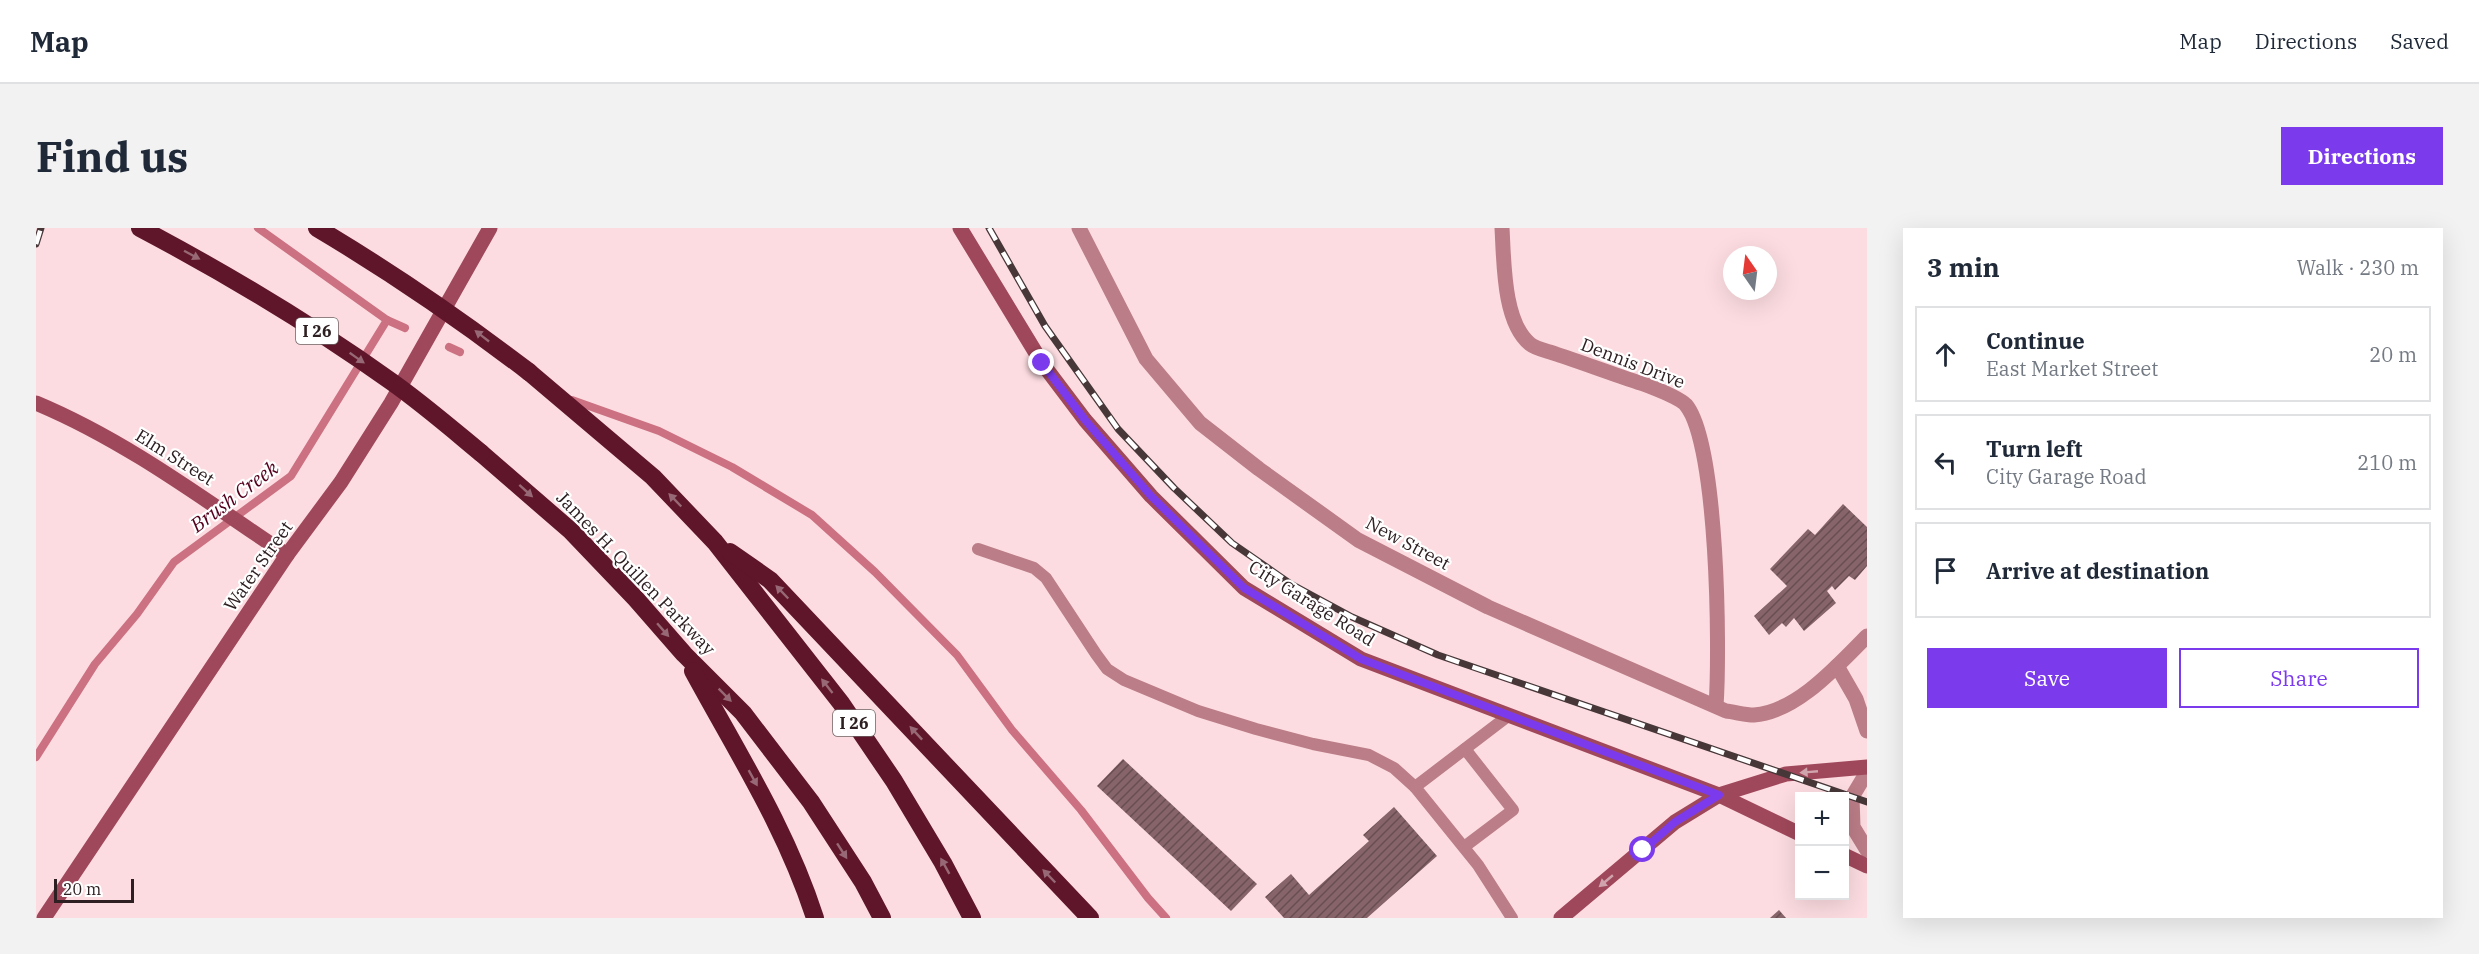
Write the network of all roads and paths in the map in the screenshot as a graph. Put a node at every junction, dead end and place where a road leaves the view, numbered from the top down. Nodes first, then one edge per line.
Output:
1 (140, 228) edge
2 (318, 228) edge
3 (490, 228) edge
4 (960, 228) edge
5 (1079, 228) edge
6 (1502, 228) edge
7 (36, 403) edge
8 (715, 542) junction
9 (978, 549) dead end
10 (287, 555) junction
11 (1867, 636) edge
12 (684, 654) junction
13 (1832, 671) junction
14 (1716, 706) junction
15 (1508, 716) junction
16 (1867, 731) edge
17 (1465, 749) junction
18 (1867, 767) edge
19 (1867, 772) edge
20 (1415, 788) junction
21 (1719, 795) junction
22 (1795, 832) edge
23 (1464, 847) junction
24 (1867, 850) edge
25 (1849, 857) edge
26 (1867, 866) edge
27 (44, 918) edge
28 (815, 918) edge
29 (882, 918) edge
30 (972, 918) edge
31 (1090, 918) edge
32 (1512, 918) edge
33 (1561, 918) edge

1 -> 12 highway, James H. Quillen Parkway / I 26, bridge
8 -> 2 highway, I 26, bridge
3 - 10 street, Water Street
4 - 15 street, City Garage Road
5 - 14 street, New Street
6 - 14 street, Dennis Drive
7 - 10 street, Elm Street
30 -> 8 highway, I 26
31 -> 8 highway
9 - 20 lane
10 - 27 street, Water Street
11 - 13 street, New Street
12 -> 28 highway
12 -> 29 highway, James H. Quillen Parkway / I 26
13 - 14 street, New Street
13 - 16 street
15 - 17 lane
15 - 21 street, City Garage Road
17 - 20 lane
17 - 23 lane
18 -> 21 street
19 - 24 street
20 - 23 lane
21 - 22 street, City Garage Road
21 -> 33 street
23 - 32 lane
25 - 26 street

